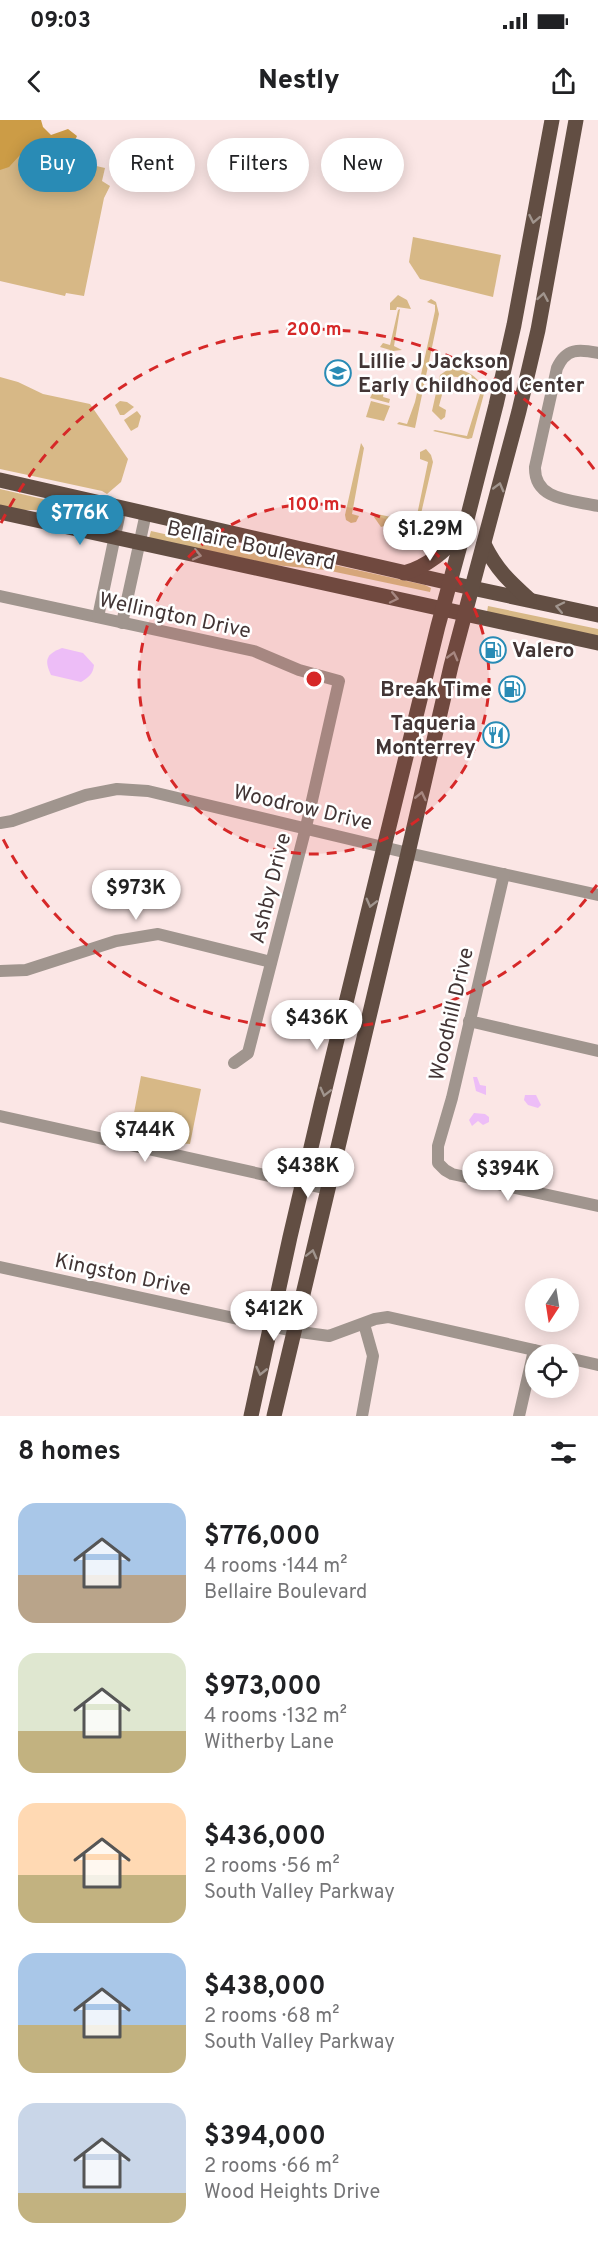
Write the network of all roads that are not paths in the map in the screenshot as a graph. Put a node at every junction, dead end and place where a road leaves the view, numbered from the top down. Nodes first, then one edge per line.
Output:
1 (552, 120) edge
2 (576, 120) edge
3 (598, 353) edge
4 (0, 480) edge
5 (598, 506) edge
6 (121, 507) junction
7 (0, 512) edge
8 (146, 513) junction
9 (464, 531) junction
10 (115, 537) junction
11 (140, 543) junction
12 (484, 544) junction
13 (404, 573) junction
14 (450, 583) junction
15 (472, 588) junction
16 (0, 596) edge
17 (532, 601) junction
18 (443, 609) junction
19 (465, 614) junction
20 (598, 615) edge
21 (99, 617) junction
22 (122, 623) junction
23 (598, 643) edge
24 (339, 681) joint
25 (0, 823) edge
26 (306, 827) junction
27 (385, 846) junction
28 (408, 853) junction
29 (504, 874) junction
30 (598, 895) edge
31 (271, 962) junction
32 (0, 971) edge
33 (469, 1021) junction
34 (598, 1051) edge
35 (234, 1063) dead end
36 (0, 1116) edge
37 (303, 1182) junction
38 (328, 1189) junction
39 (598, 1206) edge
40 (0, 1267) edge
41 (364, 1324) junction
42 (271, 1326) junction
43 (293, 1331) junction
44 (525, 1348) edge
45 (579, 1361) edge
46 (598, 1365) edge
47 (525, 1390) edge
48 (250, 1416) edge
49 (274, 1416) edge
50 (362, 1416) edge
51 (519, 1416) edge

1 -> 9 main road
12 -> 2 main road
3 - 5 street
4 - 6 main road, Bellaire Boulevard
6 - 8 main road, Bellaire Boulevard
6 - 10 street
7 - 10 main road, Bellaire Boulevard
8 - 11 street
8 - 13 main road, Bellaire Boulevard
9 - 13 main road
9 - 14 main road
10 - 11 main road, Bellaire Boulevard
10 - 21 street
11 -> 18 main road, Bellaire Boulevard
11 - 22 street
12 - 15 main road
12 - 17 main road
13 - 14 main road, Bellaire Boulevard
14 - 15 main road, Bellaire Boulevard
14 - 18 main road
15 - 17 main road, Bellaire Boulevard
15 - 19 main road
16 - 21 street, Wellington Drive
20 -> 17 main road, Bellaire Boulevard
18 - 19 main road, Bellaire Boulevard
18 - 27 main road
19 - 23 main road, Bellaire Boulevard
28 -> 19 main road
21 - 22 street, Wellington Drive
22 - 24 street, Wellington Drive
24 - 26 street, Ashby Drive
25 - 26 street, Woodrow Drive
26 - 27 street, Woodrow Drive
26 - 31 street, Ashby Drive
27 - 28 street, Woodrow Drive
27 -> 37 main road
28 - 29 street, Woodrow Drive
28 - 38 main road
29 - 30 street, Woodrow Drive
29 - 33 street, Woodhill Drive
31 - 32 street
31 - 35 street, Ashby Drive
33 - 34 street
33 - 39 street, Woodhill Drive
36 - 37 street
37 - 38 street
37 - 42 main road
43 -> 38 main road
40 - 42 street, Kingston Drive
41 - 43 street, Kingston Drive
41 - 44 street, Kingston Drive
41 - 50 street
42 - 43 street, Kingston Drive
42 -> 48 main road
43 - 49 main road
45 - 46 street
47 - 51 street

